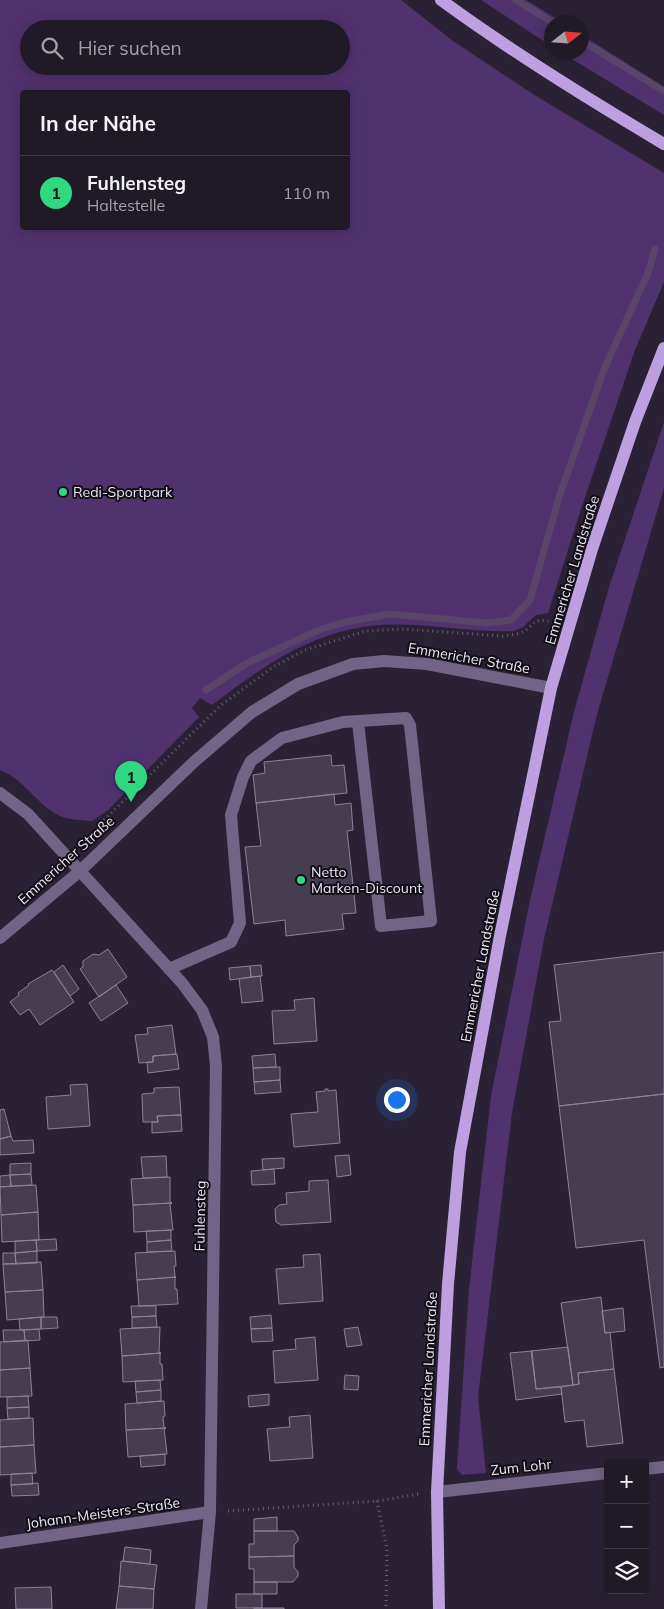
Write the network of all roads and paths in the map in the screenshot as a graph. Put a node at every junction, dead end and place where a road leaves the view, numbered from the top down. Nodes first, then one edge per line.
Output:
1 (441, 0) edge
2 (664, 144) edge
3 (664, 348) edge
4 (551, 688) junction
5 (358, 722) junction
6 (0, 794) edge
7 (80, 871) junction
8 (0, 938) edge
9 (169, 969) junction
10 (664, 1466) edge
11 (649, 1468) edge
12 (604, 1473) edge
13 (437, 1492) junction
14 (377, 1500) junction
15 (210, 1512) junction
16 (0, 1543) edge
17 (200, 1609) edge
18 (386, 1609) edge
19 (439, 1609) edge

1 - 2 main road
3 - 4 main road, Emmericher Landstraße
4 - 7 street, Emmericher Straße
4 - 13 main road, Emmericher Landstraße
5 - 5 street
5 - 9 street
6 - 7 street, Fuhlensteg
7 - 8 street, Emmericher Straße
7 - 9 street, Fuhlensteg
9 - 15 street, Fuhlensteg
10 - 11 street
12 - 13 street, Zum Lohr
13 - 14 path
13 - 19 main road, Emmericher Landstraße
14 - 15 path
14 - 18 path
15 - 16 street, Johann-Meisters-Straße
15 - 17 street, Fuhlensteg

